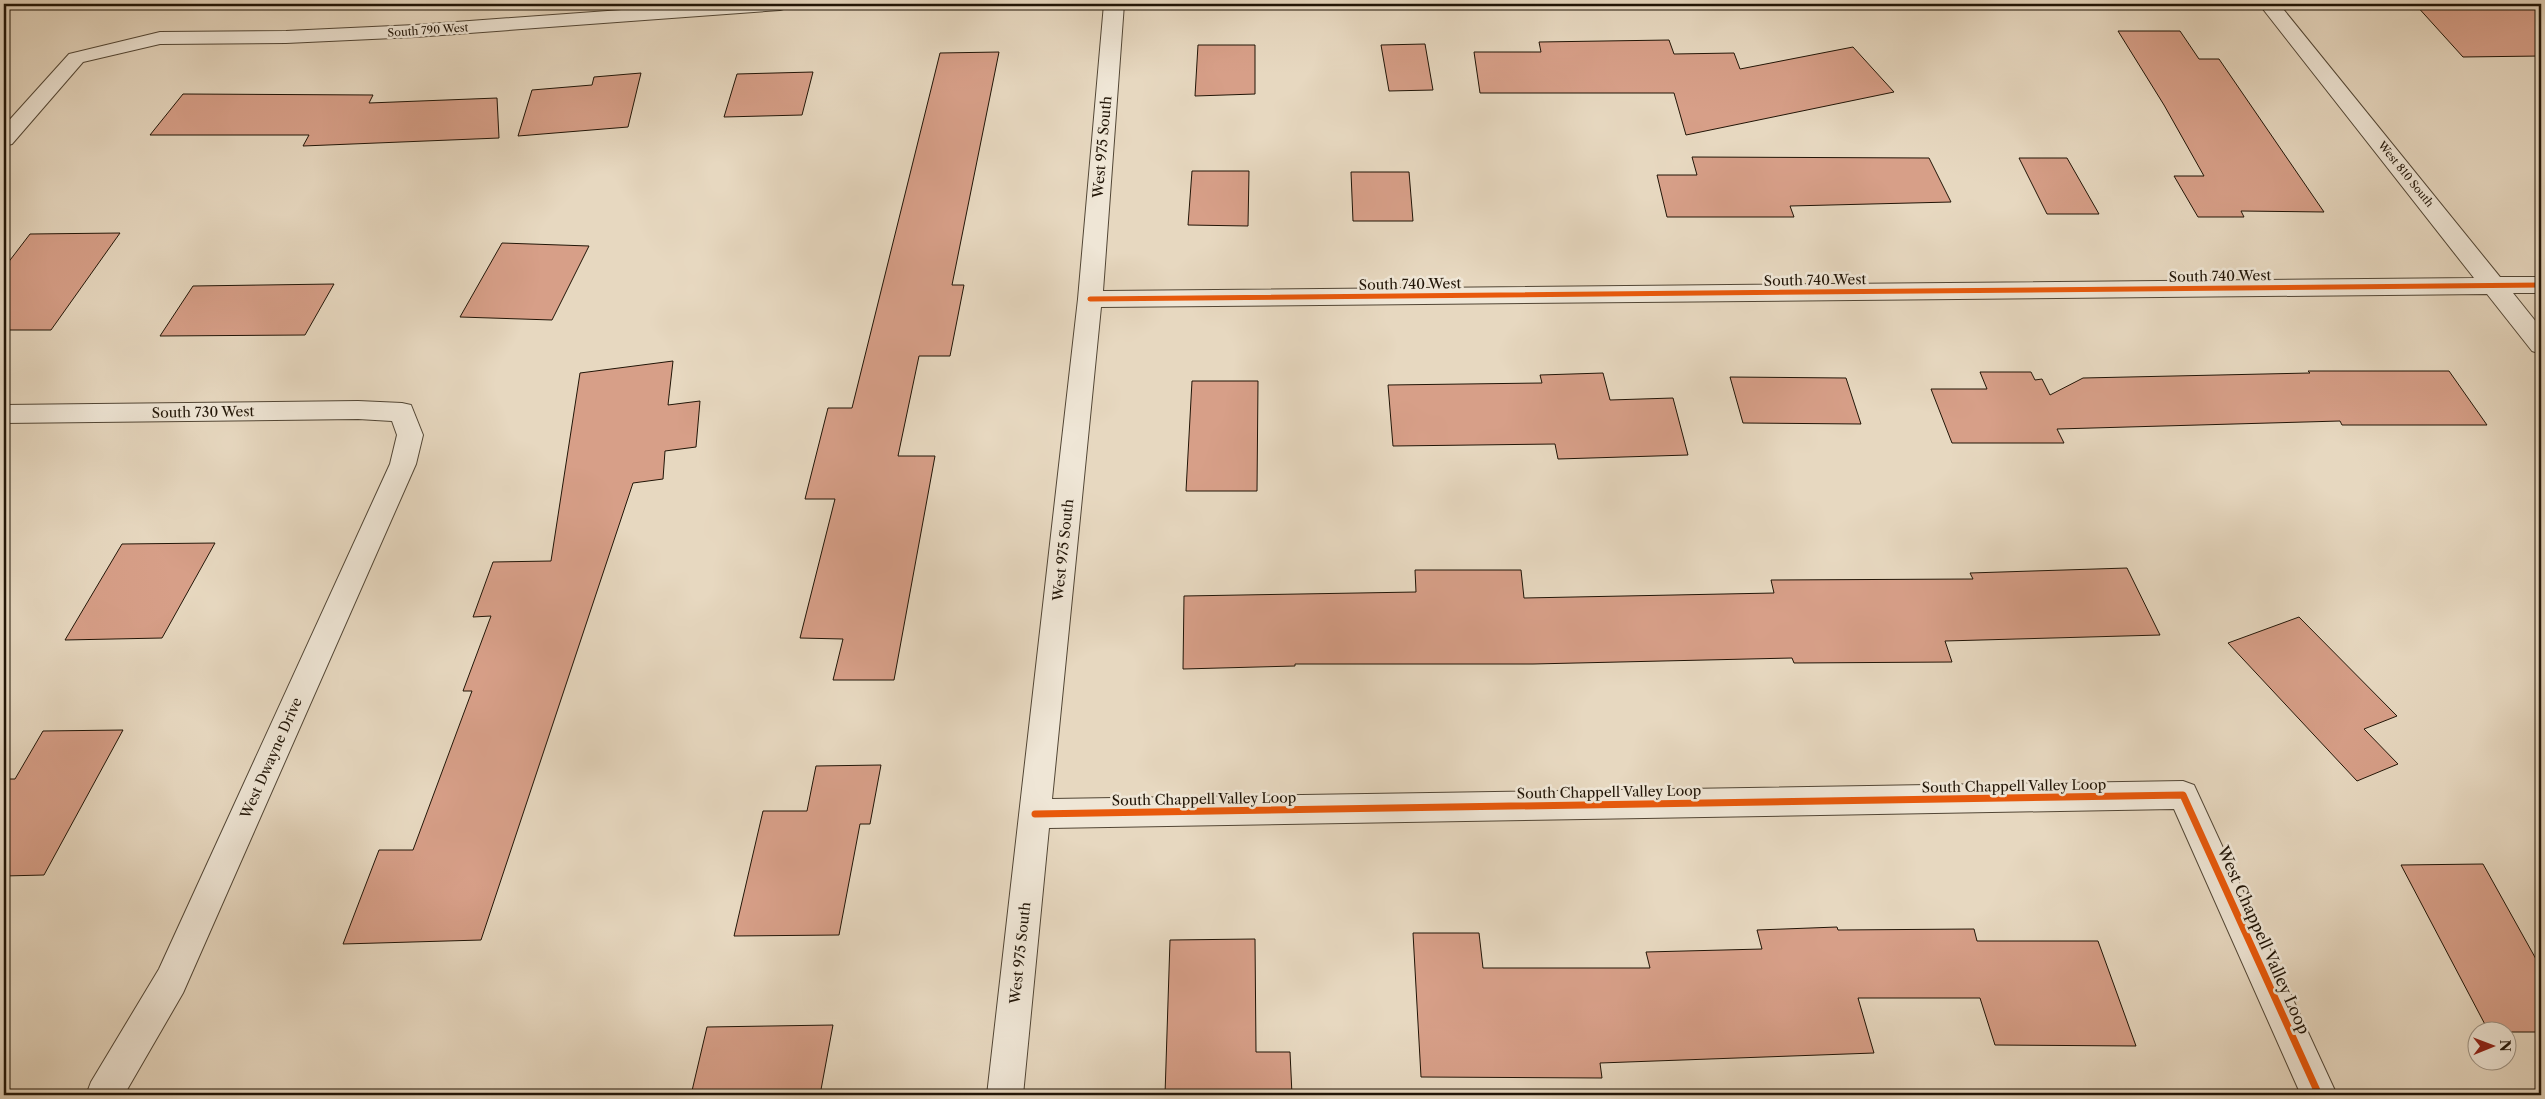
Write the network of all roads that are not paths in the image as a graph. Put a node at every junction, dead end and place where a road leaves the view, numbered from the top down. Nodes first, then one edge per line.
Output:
1 (780, 4) edge
2 (1114, 4) edge
3 (2269, 4) edge
4 (4, 139) edge
5 (2541, 285) edge
6 (2495, 286) junction
7 (1090, 299) junction
8 (2541, 344) edge
9 (402, 412) joint
10 (4, 414) edge
11 (2183, 795) joint
12 (1035, 814) junction
13 (104, 1095) edge
14 (1005, 1095) edge
15 (2319, 1095) edge

1 - 4 street, South 790 West
2 - 7 street, West 975 South
3 - 6 street, West 810 South
5 - 6 street, South 740 West
6 - 7 street, South 740 West
6 - 8 street, West 810 South
7 - 12 street, West 975 South
9 - 10 street, South 730 West
9 - 13 street, West Dwayne Drive
11 - 12 street, South Chappell Valley Loop
11 - 15 street, West Chappell Valley Loop
12 - 14 street, West 975 South

